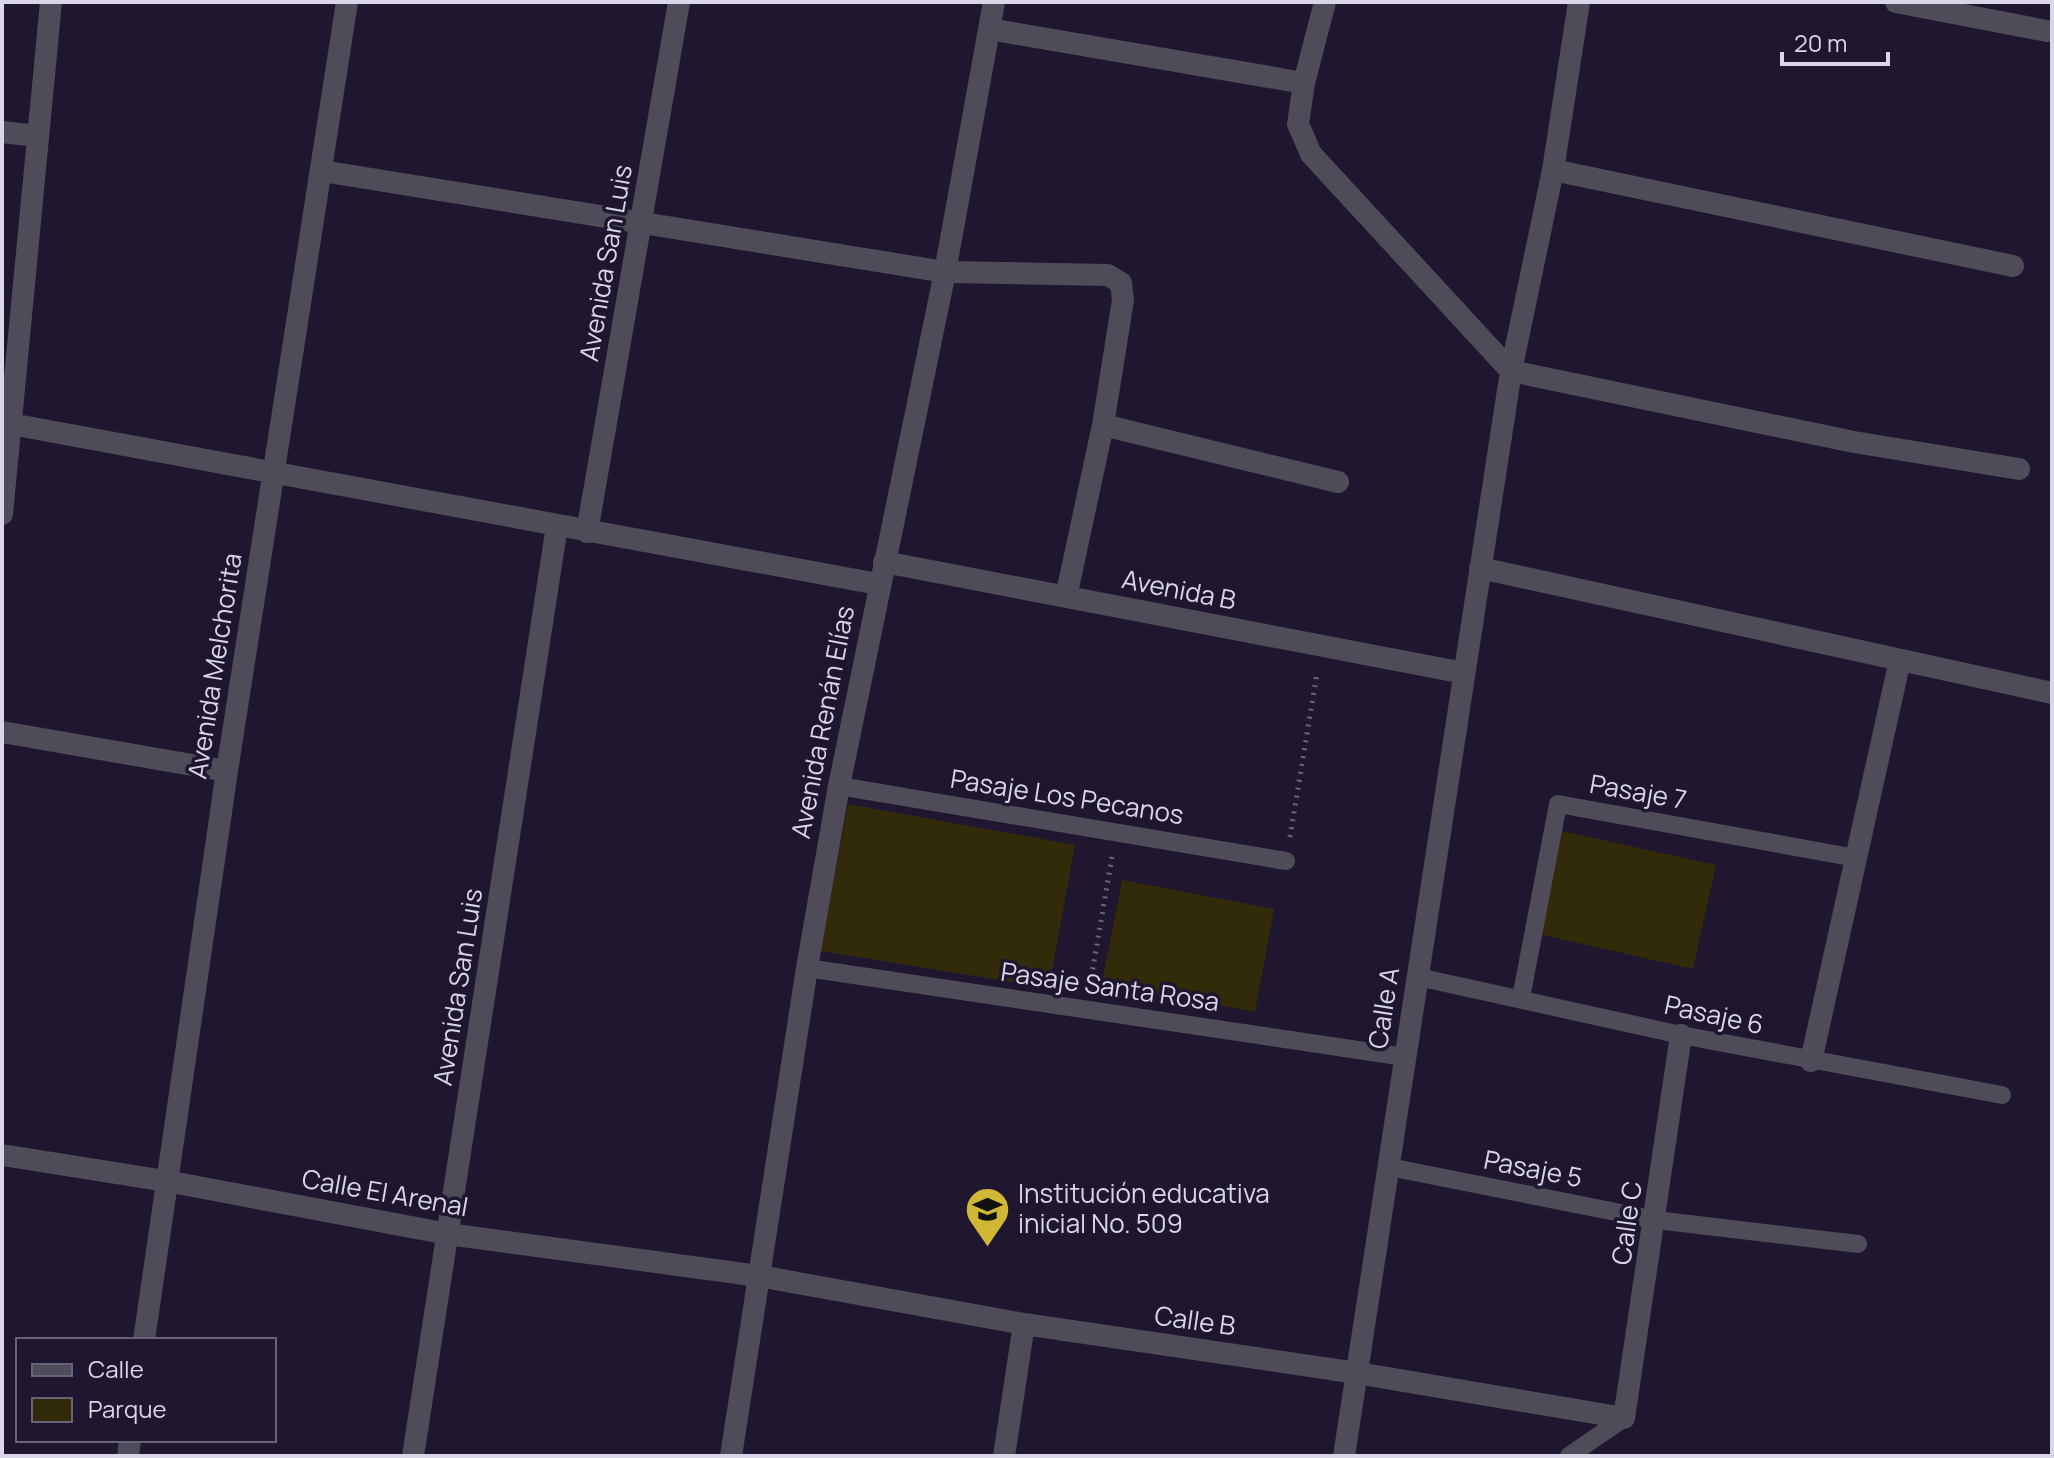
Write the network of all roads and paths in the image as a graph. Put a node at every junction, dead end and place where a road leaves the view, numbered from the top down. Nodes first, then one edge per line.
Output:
1 (51, 2) edge
2 (347, 2) edge
3 (679, 2) edge
4 (994, 2) edge
5 (1325, 2) edge
6 (1579, 2) edge
7 (1896, 2) edge
8 (989, 29) junction
9 (2047, 31) dead end
10 (1304, 83) junction
11 (2, 132) edge
12 (38, 136) junction
13 (1553, 170) junction
14 (322, 171) junction
15 (643, 221) junction
16 (2013, 266) dead end
17 (945, 272) junction
18 (1511, 371) junction
19 (11, 424) junction
20 (1103, 425) junction
21 (2019, 469) dead end
22 (273, 472) junction
23 (1338, 482) dead end
24 (2, 514) edge
25 (557, 526) junction
26 (587, 532) junction
27 (1480, 568) junction
28 (881, 573) junction
29 (1066, 597) junction
30 (1322, 645) junction
31 (1900, 660) junction
32 (1464, 673) junction
33 (2052, 693) edge
34 (2, 732) edge
35 (227, 771) junction
36 (839, 786) junction
37 (1117, 831) junction
38 (1856, 858) junction
39 (1286, 861) joint
40 (807, 968) junction
41 (1418, 977) junction
42 (1521, 998) junction
43 (1085, 1010) junction
44 (1681, 1035) junction
45 (1405, 1057) junction
46 (1811, 1061) junction
47 (2002, 1095) dead end
48 (2, 1155) edge
49 (1389, 1167) junction
50 (166, 1181) junction
51 (1656, 1220) junction
52 (448, 1234) junction
53 (1858, 1244) dead end
54 (759, 1276) junction
55 (1024, 1324) junction
56 (144, 1338) edge
57 (1357, 1373) junction
58 (1624, 1418) junction
59 (413, 1456) edge
60 (731, 1456) edge
61 (1004, 1456) edge
62 (1344, 1456) edge
63 (1569, 1456) edge

1 - 12 street
2 - 14 street, Avenida Melchorita
3 - 15 street, Avenida San Luis
4 - 8 street, Avenida Renán Elías
5 - 10 street
6 - 13 street, Calle A
7 - 9 street
8 - 10 street
8 - 17 street, Avenida Renán Elías
10 - 18 street
11 - 12 street
12 - 19 street
13 - 16 street
13 - 18 street, Calle A
14 - 15 street
14 - 22 street, Avenida Melchorita
15 - 17 street
15 - 26 street, Avenida San Luis
17 - 20 street
17 - 28 street, Avenida Renán Elías
18 - 21 street
18 - 27 street, Calle A
19 - 22 street, Avenida B
19 - 24 street
20 - 23 street
20 - 29 street
22 - 25 street, Avenida B
22 - 35 street, Avenida Melchorita
25 - 26 street, Avenida B
25 - 52 street, Avenida San Luis
26 - 28 street, Avenida B
27 - 31 street
27 - 32 street, Calle A
28 - 29 street, Avenida B
28 - 36 street, Avenida Renán Elías
29 - 30 street, Avenida B
30 - 32 street, Avenida B
30 - 39 path
31 - 33 street
31 - 38 street
32 - 41 street, Calle A
34 - 35 street
35 - 50 street, Avenida Melchorita
36 - 37 lane, Pasaje Los Pecanos
36 - 40 street, Avenida Renán Elías
37 - 39 lane, Pasaje Los Pecanos
37 - 43 path
38 - 42 lane, Pasaje 7
38 - 46 street
40 - 43 lane, Pasaje Santa Rosa
40 - 54 street, Avenida Renán Elías
41 - 42 lane, Pasaje 6
41 - 45 street, Calle A
42 - 44 lane, Pasaje 6
43 - 45 lane, Pasaje Santa Rosa
44 - 46 lane, Pasaje 6
44 - 51 street, Calle C
45 - 49 street, Calle A
46 - 47 lane, Pasaje 6
48 - 50 street, Calle El Arenal
49 - 51 lane, Pasaje 5
49 - 57 street, Calle A
50 - 52 street, Calle El Arenal
50 - 56 street, Avenida Melchorita
51 - 53 lane, Pasaje 5
51 - 58 street, Calle C
52 - 54 street, Calle El Arenal
52 - 59 street, Avenida San Luis
54 - 55 street, Calle B
54 - 60 street, Avenida Renán Elías
55 - 57 street, Calle B
55 - 61 street
57 - 58 street, Calle B
57 - 62 street, Calle A
58 - 63 lane

